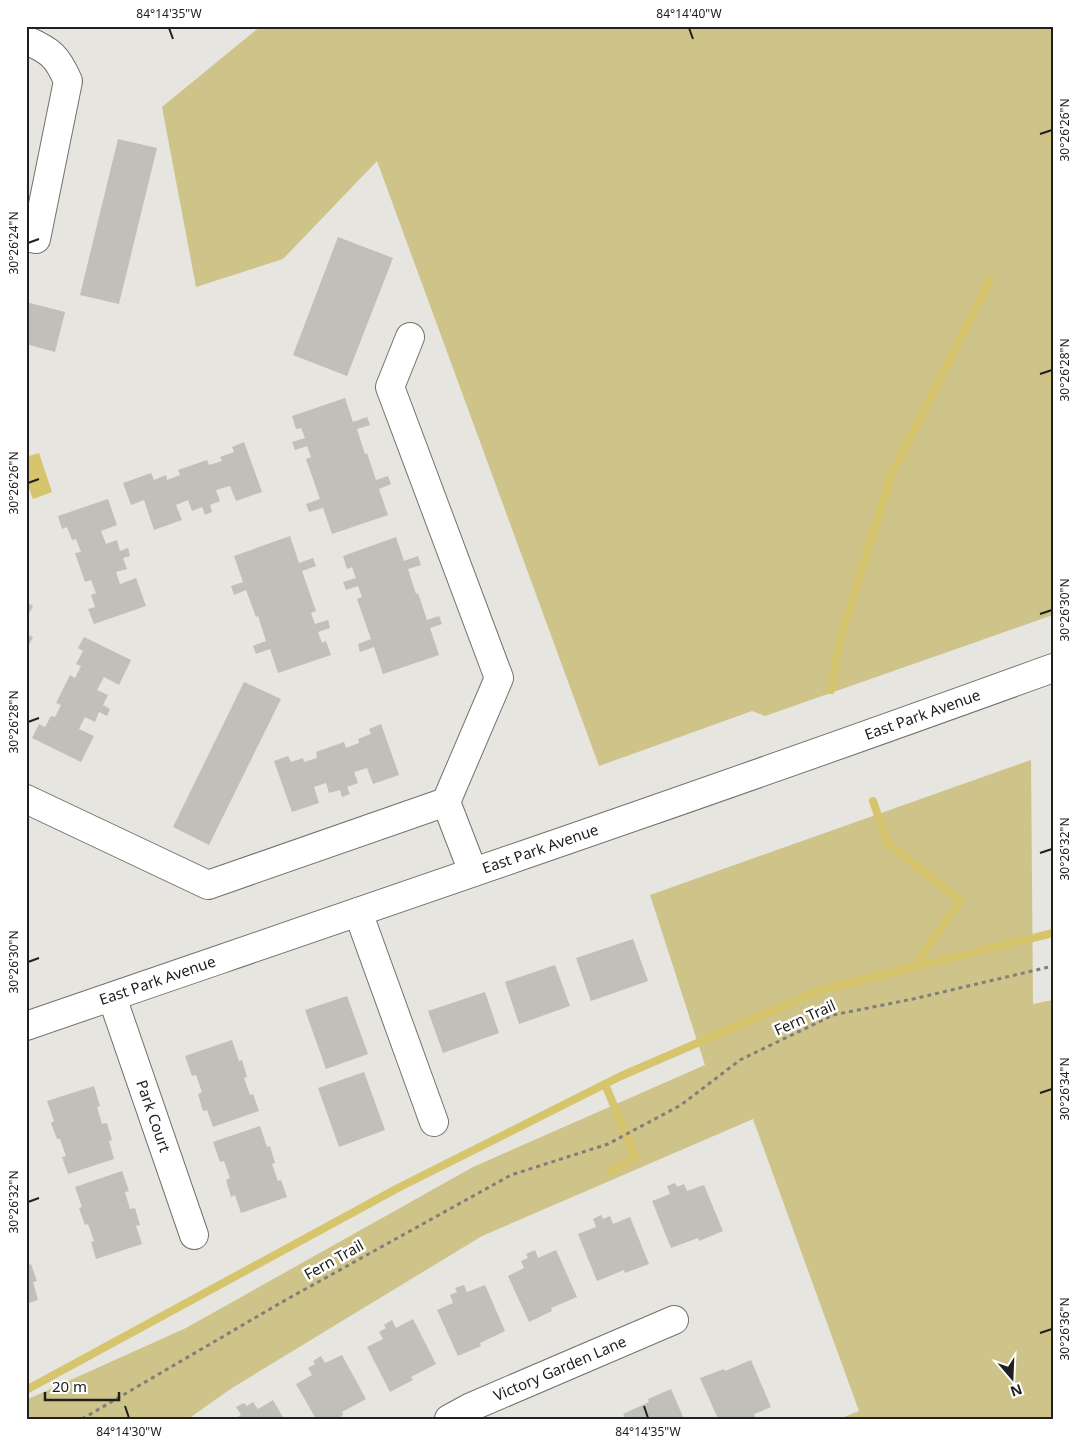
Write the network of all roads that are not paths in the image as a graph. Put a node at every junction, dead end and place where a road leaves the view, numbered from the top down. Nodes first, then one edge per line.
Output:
1 (26, 40) edge
2 (26, 237) edge
3 (410, 337) dead end
4 (1053, 668) edge
5 (26, 799) edge
6 (446, 802) junction
7 (473, 872) junction
8 (358, 912) junction
9 (112, 997) junction
10 (26, 1026) edge
11 (434, 1122) dead end
12 (194, 1235) dead end
13 (674, 1320) dead end
14 (449, 1419) edge

1 - 2 main road
3 - 6 main road
4 - 7 main road, East Park Avenue
5 - 6 main road
6 - 7 main road
7 - 8 main road, East Park Avenue
8 - 9 main road, East Park Avenue
8 - 11 main road
9 - 10 main road, East Park Avenue
9 - 12 main road, Park Court
13 - 14 main road, Victory Garden Lane

